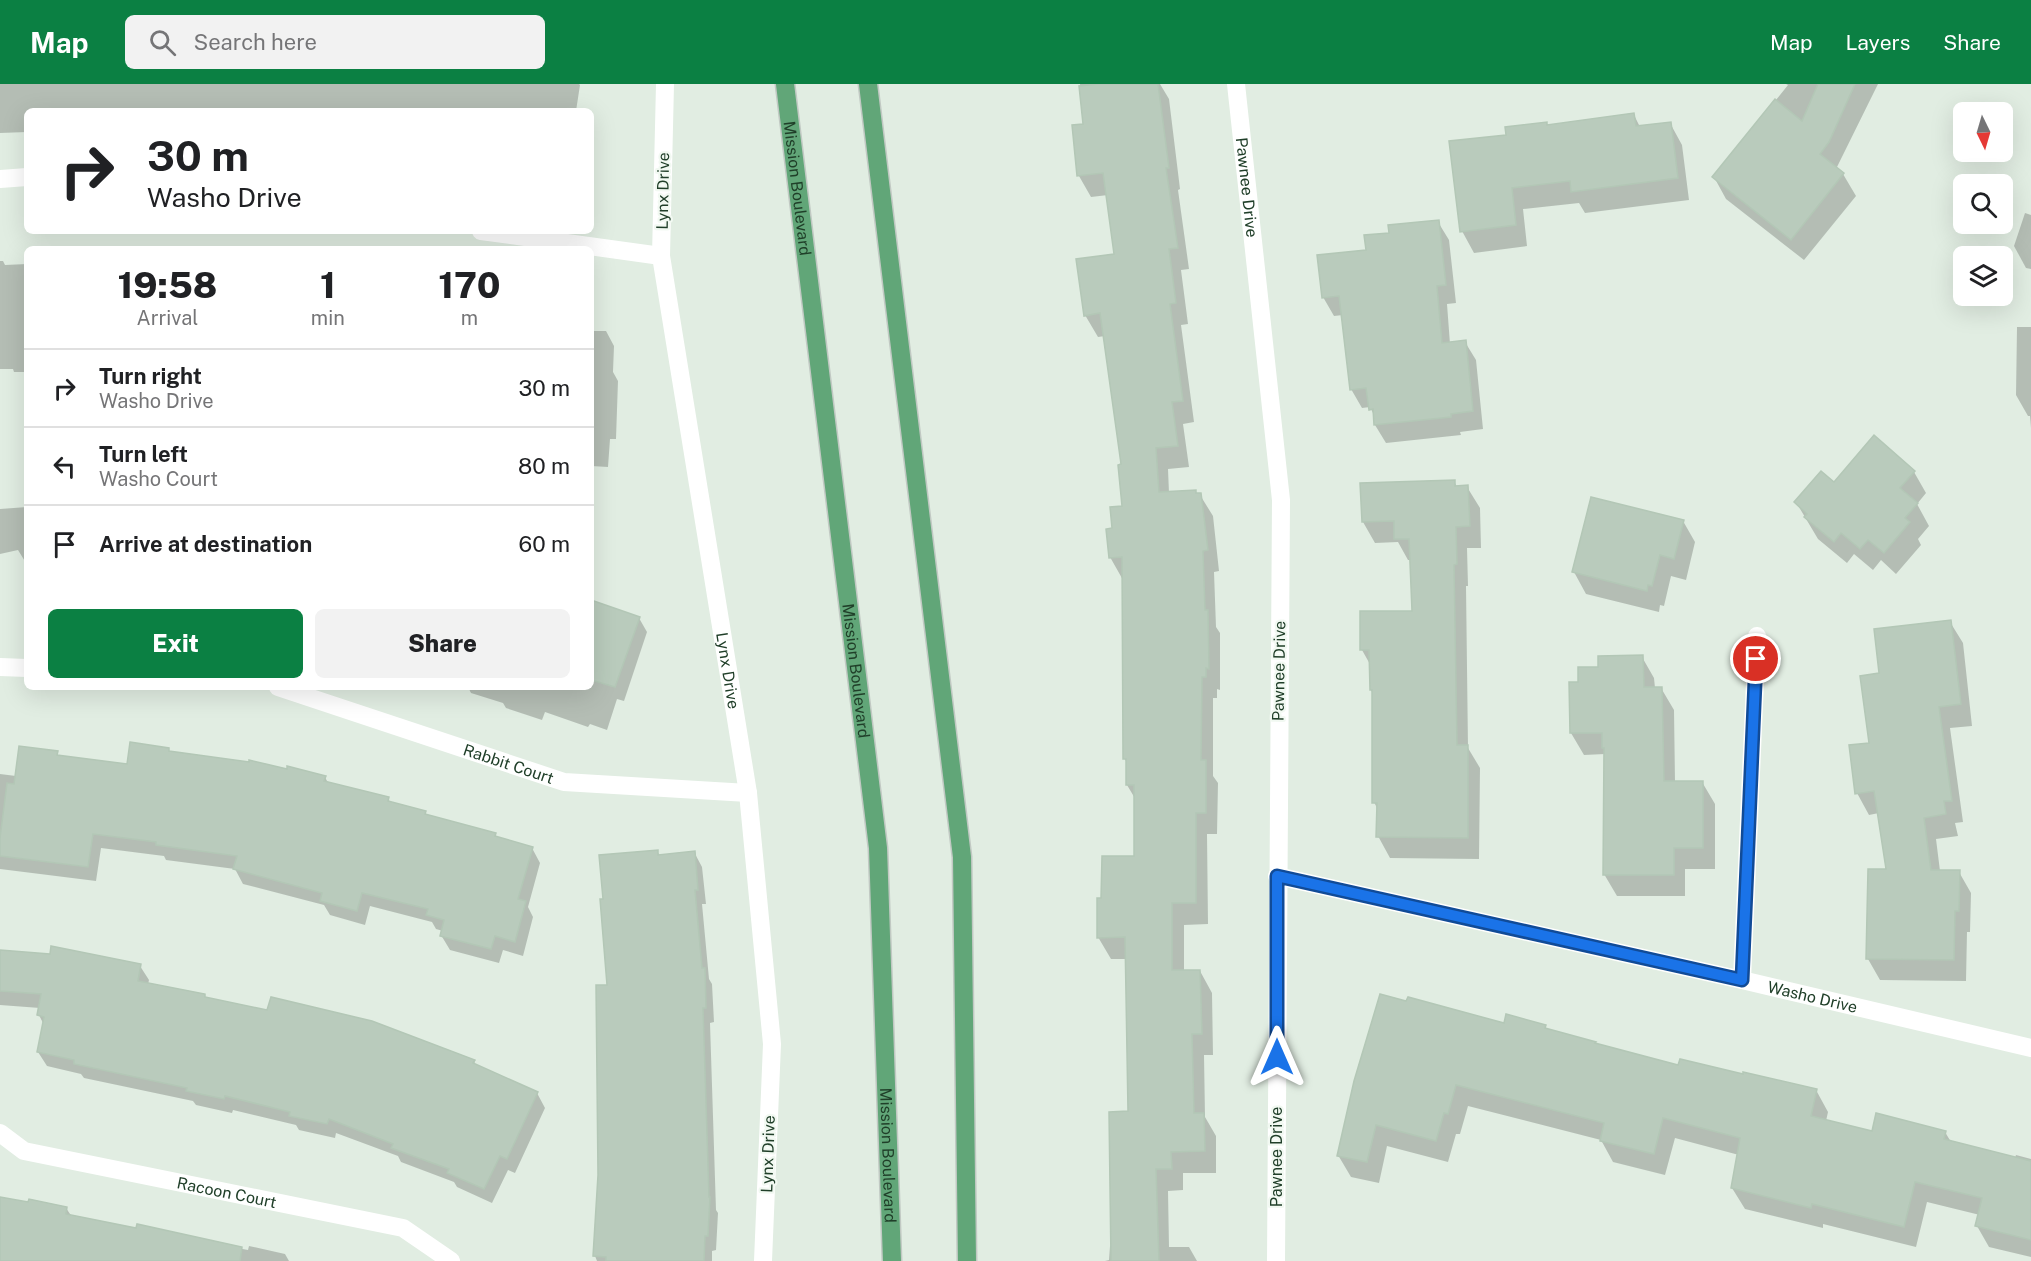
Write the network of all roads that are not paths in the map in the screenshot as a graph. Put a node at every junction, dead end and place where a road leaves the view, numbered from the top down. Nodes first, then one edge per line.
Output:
1 (666, 84) edge
2 (785, 84) edge
3 (868, 84) edge
4 (1241, 85) edge
5 (24, 177) edge
6 (0, 179) edge
7 (503, 234) edge
8 (590, 246) edge
9 (594, 247) edge
10 (662, 256) junction
11 (1757, 636) dead end
12 (0, 667) edge
13 (24, 668) edge
14 (287, 690) edge
15 (748, 793) junction
16 (1277, 876) junction
17 (1742, 980) junction
18 (2031, 1048) edge
19 (0, 1133) edge
20 (451, 1261) edge
21 (763, 1261) edge
22 (892, 1261) edge
23 (967, 1261) edge
24 (1276, 1261) edge

1 - 10 street, Lynx Drive
2 - 22 main road, Mission Boulevard
3 - 23 main road
4 - 16 street, Pawnee Drive
5 - 6 street
7 - 8 street
9 - 10 street
10 - 15 street, Lynx Drive
11 - 17 street
12 - 13 street
14 - 15 street, Rabbit Court
15 - 21 street, Lynx Drive
16 - 17 street, Washo Drive
16 - 24 street, Pawnee Drive
17 - 18 street, Washo Drive
19 - 20 street, Racoon Court

